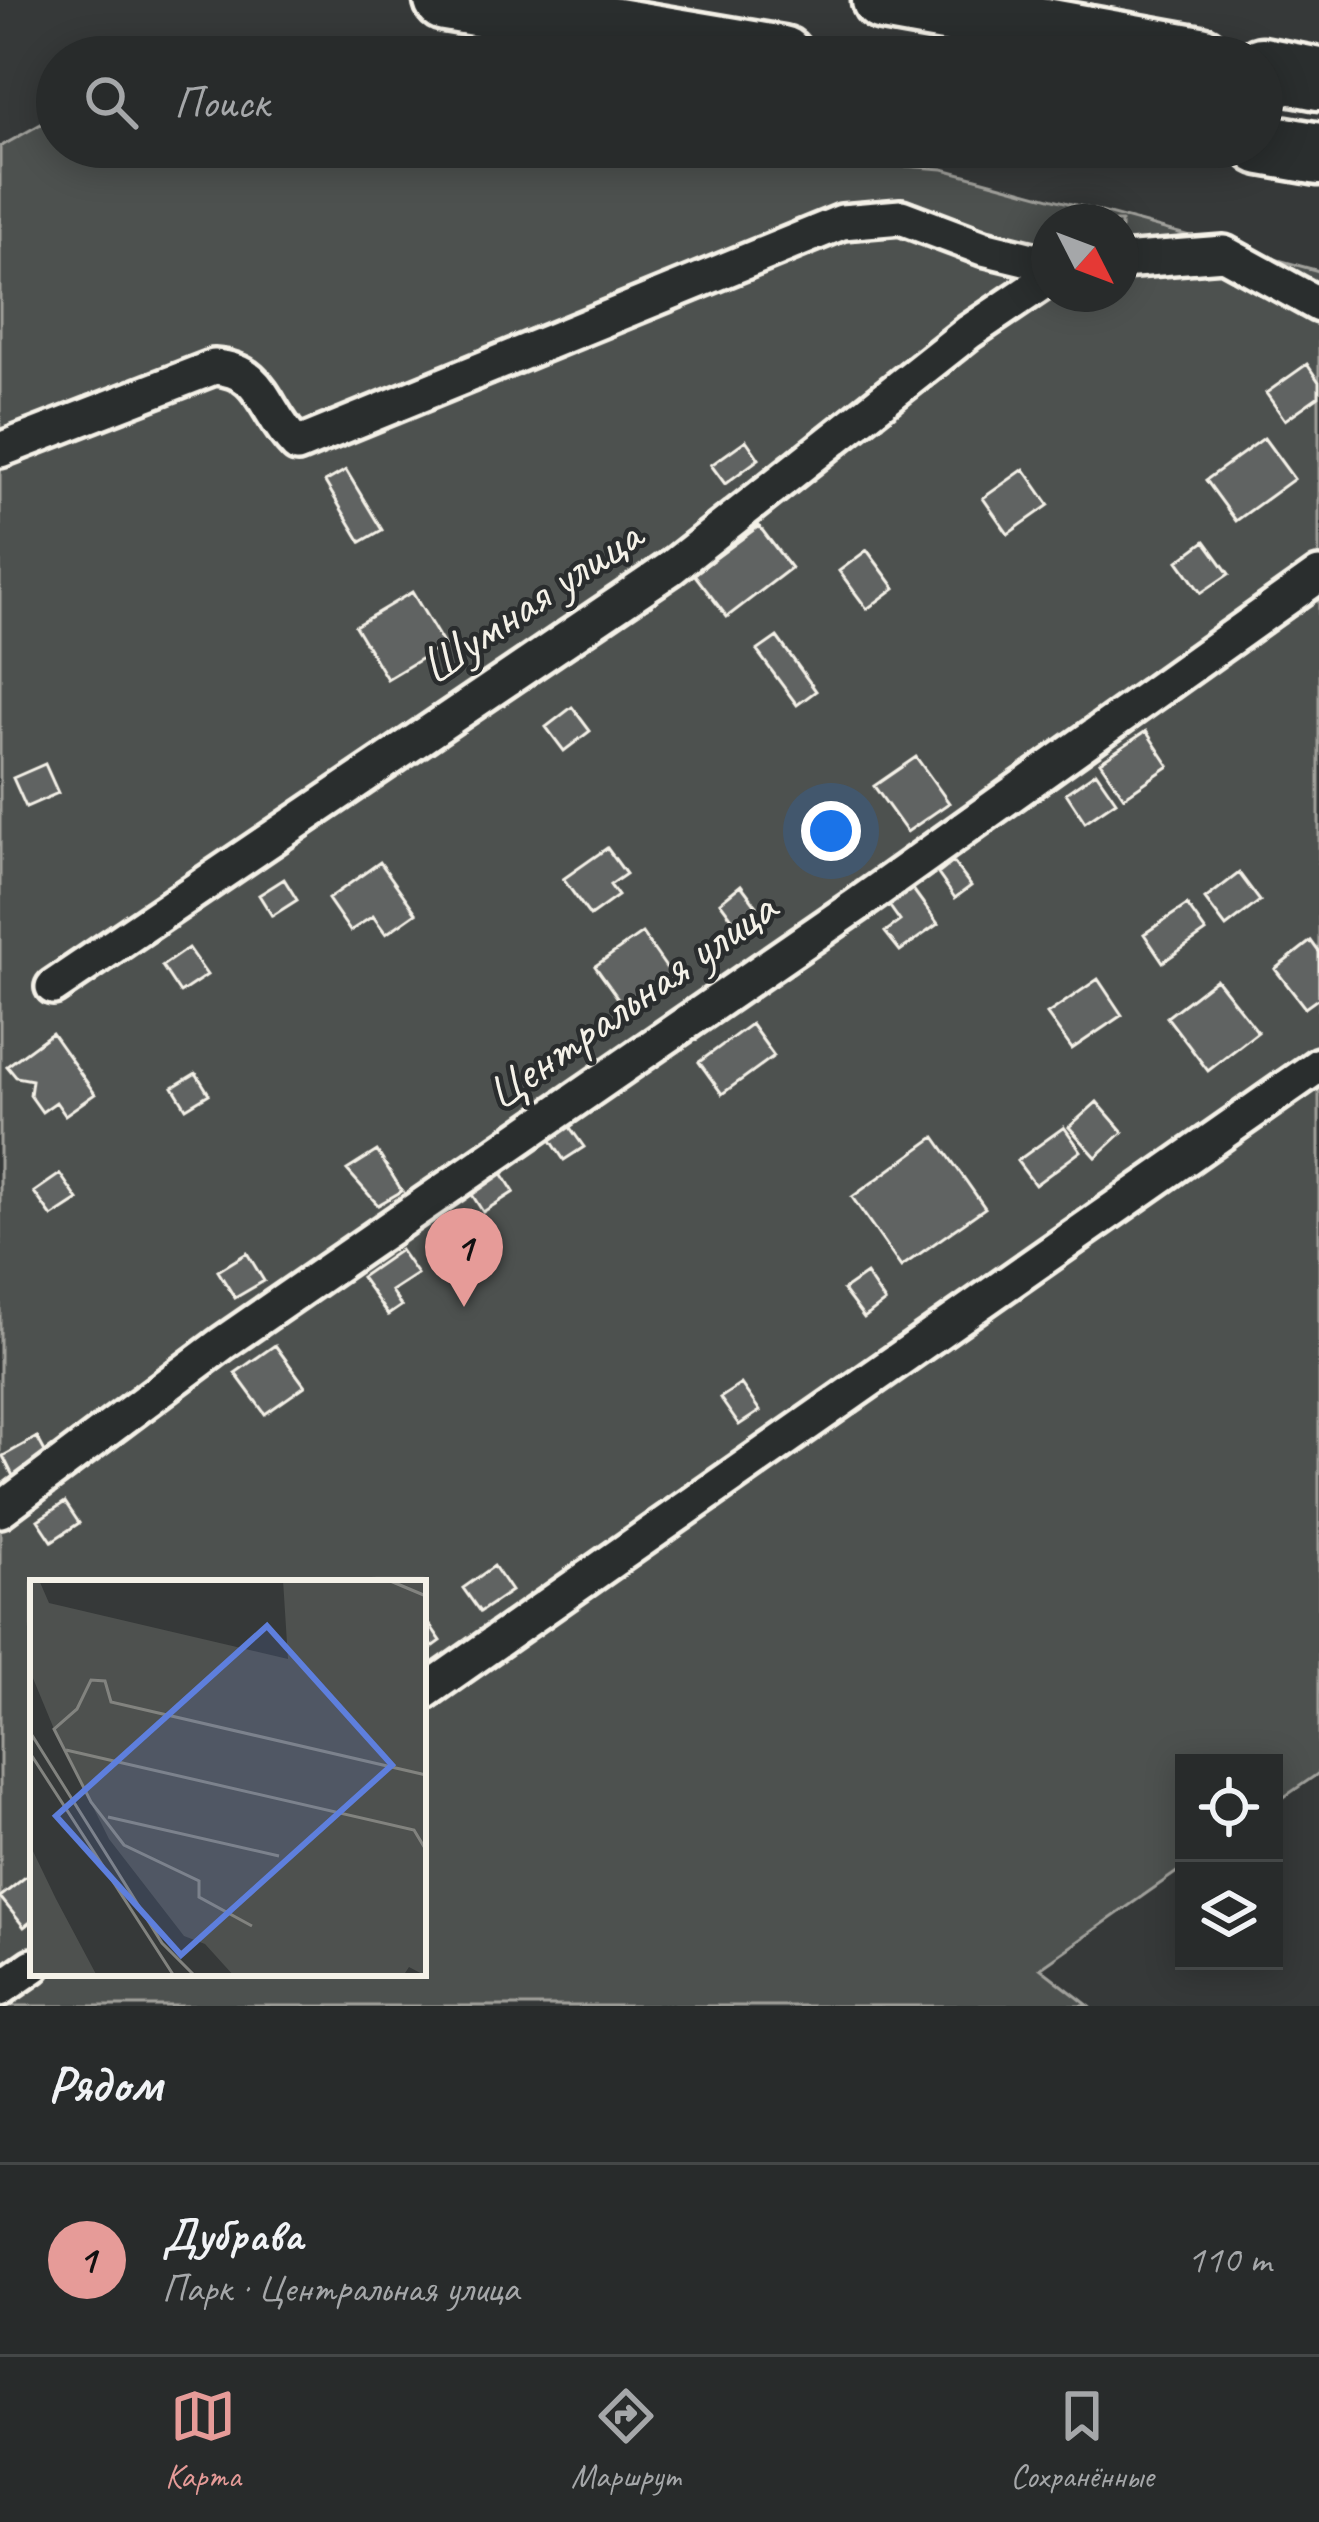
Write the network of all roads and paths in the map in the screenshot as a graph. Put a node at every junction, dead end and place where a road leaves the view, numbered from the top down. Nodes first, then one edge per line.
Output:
1 (445, 0) edge
2 (883, 0) edge
3 (658, 36) edge
4 (1083, 36) edge
5 (1283, 72) edge
6 (1319, 79) edge
7 (1283, 148) edge
8 (1319, 154) edge
9 (1031, 260) edge
10 (1139, 260) edge
11 (1031, 290) edge
12 (1319, 305) edge
13 (0, 450) edge
14 (1319, 575) edge
15 (52, 987) dead end
16 (1319, 1065) edge
17 (0, 1510) edge
18 (426, 1691) edge
19 (30, 1968) edge
20 (0, 1989) edge

1 - 3 highway
2 - 4 highway
5 - 6 highway
7 - 8 highway
9 - 13 street
10 - 12 street
11 - 15 street, Шумная улица
14 - 17 street, Центральная улица
16 - 18 street
19 - 20 street

